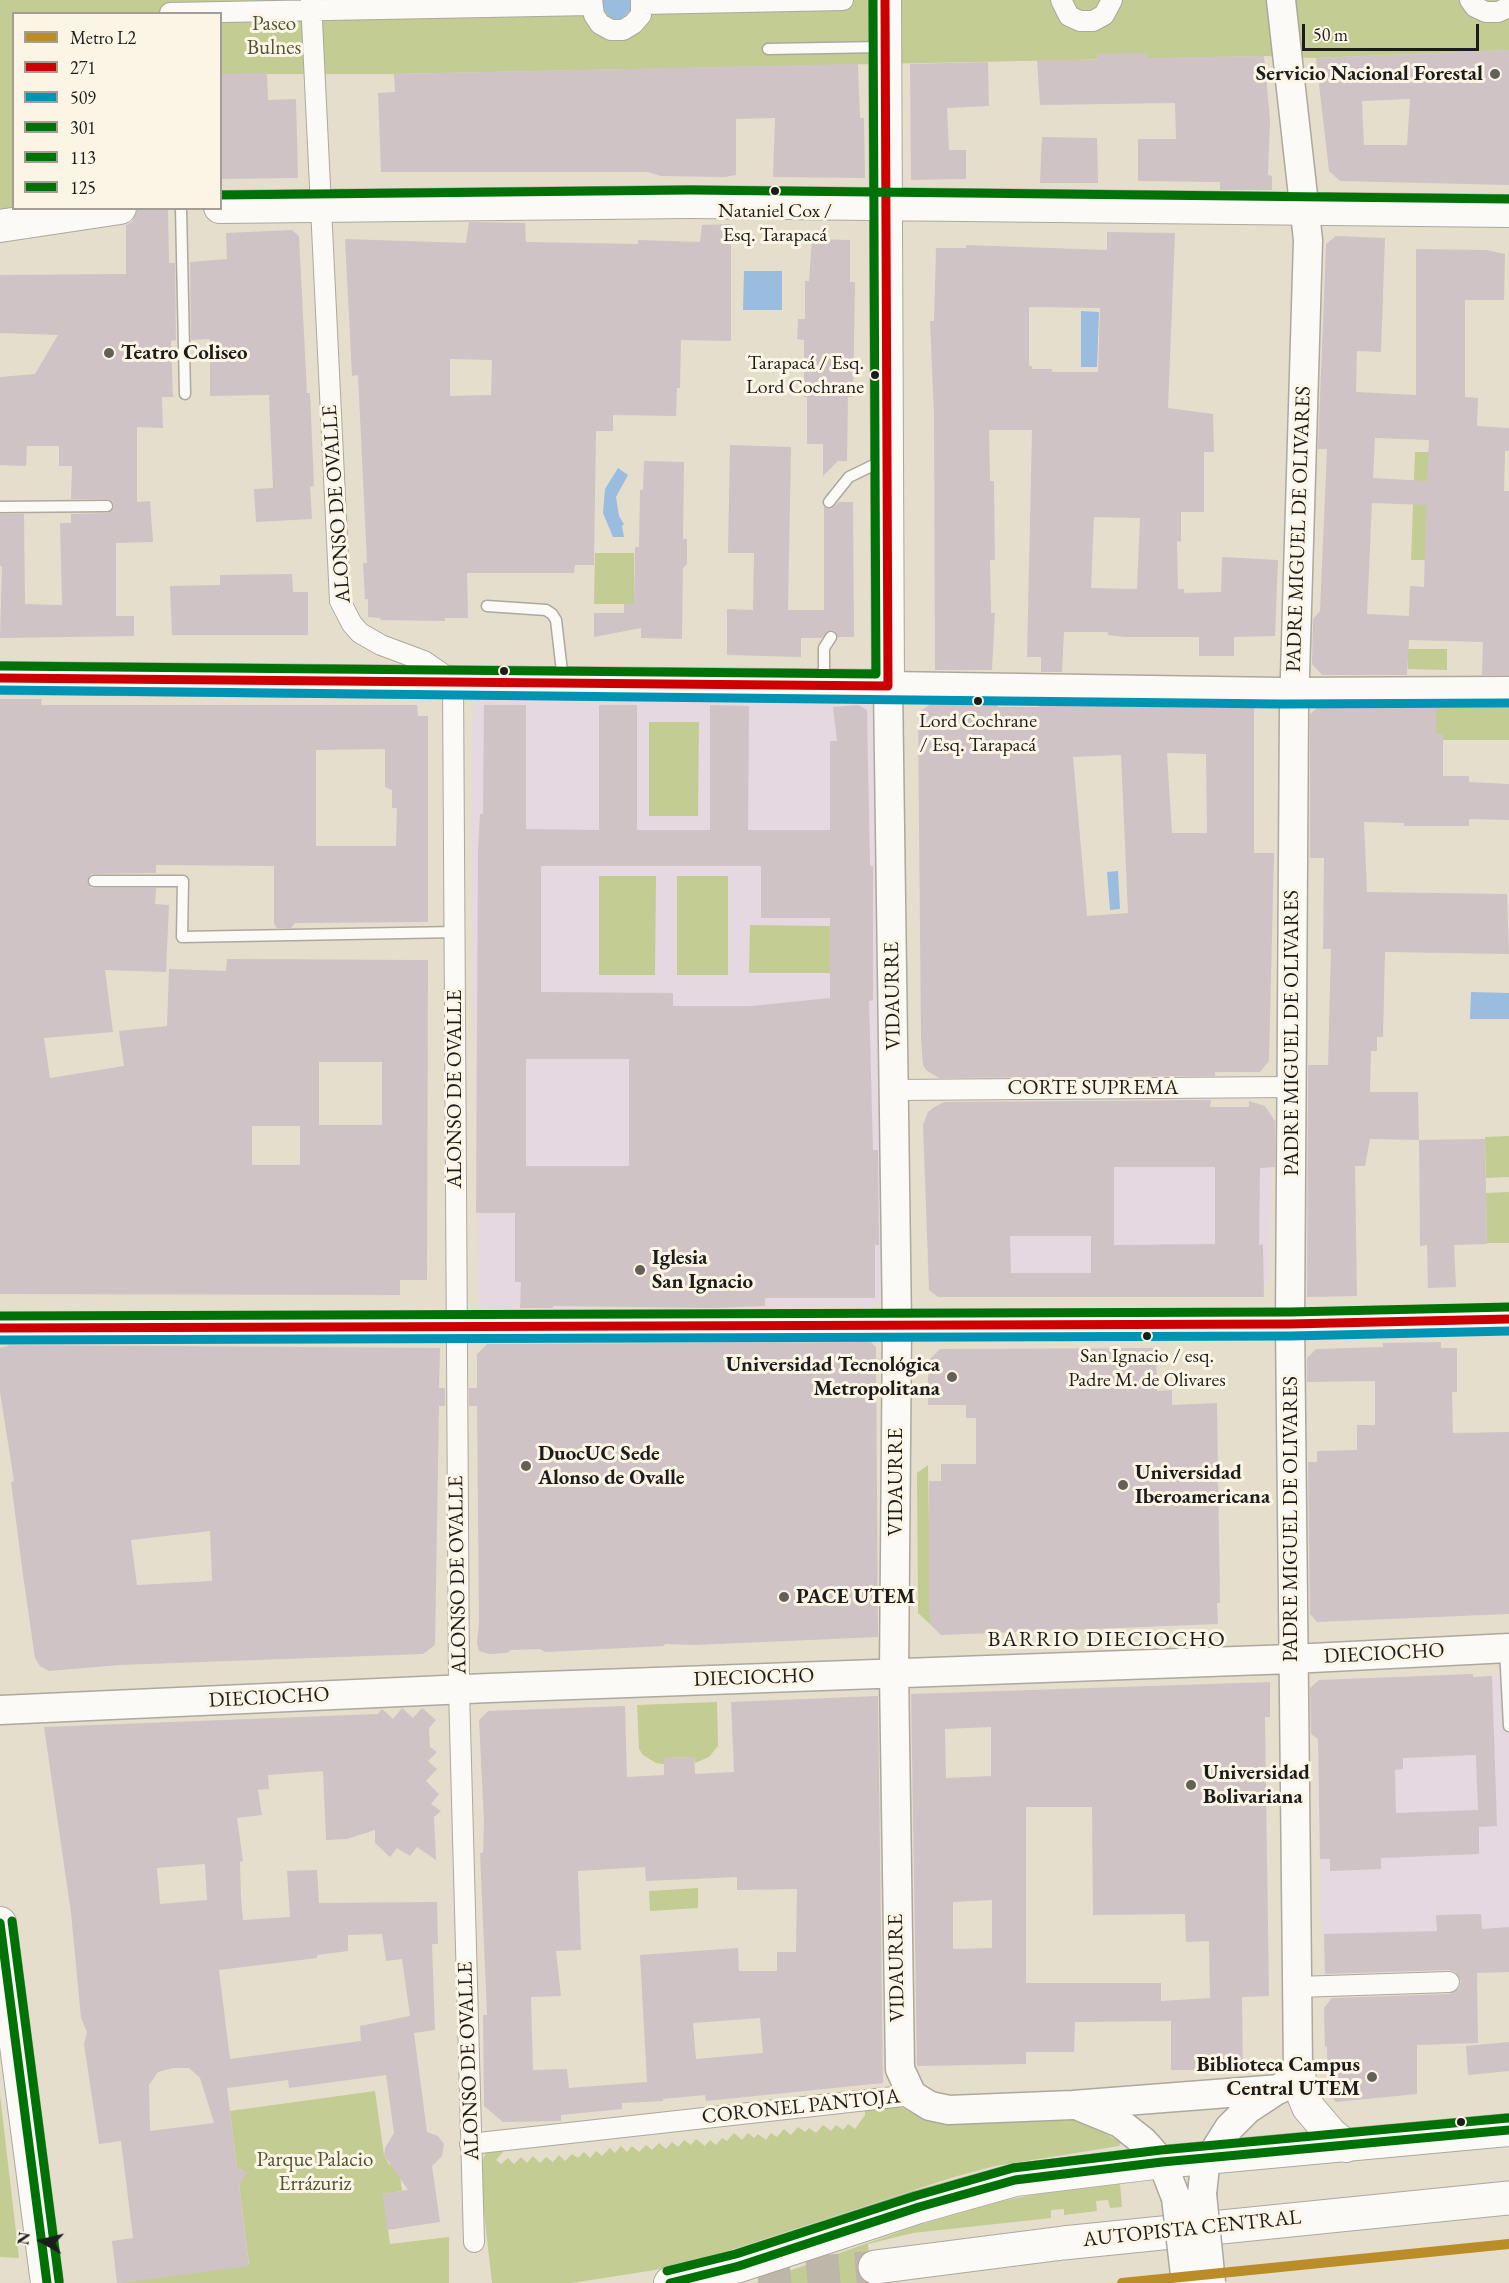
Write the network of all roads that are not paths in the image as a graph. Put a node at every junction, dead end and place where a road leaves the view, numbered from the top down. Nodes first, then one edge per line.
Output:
1 (843, 0) edge
2 (885, 0) edge
3 (1061, 0) edge
4 (1112, 0) edge
5 (1281, 0) edge
6 (1470, 0) edge
7 (642, 2) edge
8 (592, 3) edge
9 (311, 6) edge
10 (1509, 7) edge
11 (190, 12) edge
12 (885, 47) junction
13 (768, 49) dead end
14 (887, 204) junction
15 (222, 207) edge
16 (321, 208) junction
17 (1305, 209) junction
18 (107, 210) edge
19 (181, 210) edge
20 (1509, 211) edge
21 (0, 226) edge
22 (185, 393) dead end
23 (888, 459) junction
24 (830, 502) dead end
25 (107, 506) dead end
26 (0, 507) edge
27 (487, 606) dead end
28 (831, 637) dead end
29 (0, 678) edge
30 (453, 681) junction
31 (563, 682) junction
32 (824, 685) junction
33 (888, 686) junction
34 (1294, 692) junction
35 (1509, 692) edge
36 (94, 881) dead end
37 (456, 932) junction
38 (1292, 1087) junction
39 (894, 1090) junction
40 (1509, 1319) edge
41 (1290, 1324) junction
42 (897, 1326) junction
43 (455, 1327) junction
44 (0, 1328) edge
45 (1507, 1648) edge
46 (1292, 1659) junction
47 (894, 1673) junction
48 (459, 1689) junction
49 (0, 1710) edge
50 (1509, 1726) edge
51 (0, 1923) edge
52 (1449, 1982) dead end
53 (1297, 1987) junction
54 (1289, 2078) junction
55 (912, 2095) junction
56 (1073, 2105) junction
57 (1509, 2130) edge
58 (470, 2144) junction
59 (1346, 2146) junction
60 (1208, 2158) junction
61 (1162, 2162) junction
62 (1189, 2196) junction
63 (1502, 2197) edge
64 (474, 2242) dead end
65 (875, 2267) tunnel mouth
66 (46, 2283) edge
67 (670, 2283) edge
68 (1186, 2283) edge
69 (1211, 2283) edge

1 - 7 street
2 - 12 main road
3 - 4 street
5 - 17 main road, PADRE MIGUEL DE OLIVARES
6 - 10 street
7 - 8 street
8 - 9 street
9 - 11 street
9 - 16 street, ALONSO DE OVALLE
12 - 13 lane
12 - 14 main road
14 - 16 main road
14 - 17 main road
14 - 23 main road
15 - 16 main road
16 - 30 street, ALONSO DE OVALLE
17 - 20 main road
17 - 34 main road, PADRE MIGUEL DE OLIVARES
18 - 21 main road
19 - 22 lane
23 - 24 lane
23 - 33 main road
25 - 26 lane
27 - 31 lane
28 - 32 lane
29 - 30 main road
30 - 31 main road
30 - 37 street, ALONSO DE OVALLE
31 - 32 main road
32 - 33 main road
33 - 34 main road
33 - 39 main road, VIDAURRE
34 - 35 main road
34 - 38 main road, PADRE MIGUEL DE OLIVARES
36 - 37 lane
37 - 43 street, ALONSO DE OVALLE
38 - 39 street, CORTE SUPREMA
38 - 41 main road, PADRE MIGUEL DE OLIVARES
39 - 42 main road, VIDAURRE
40 - 41 main road
41 - 42 main road
41 - 46 main road, PADRE MIGUEL DE OLIVARES
42 - 43 main road
42 - 47 main road, VIDAURRE
43 - 44 main road
43 - 48 street, ALONSO DE OVALLE
45 - 46 main road, DIECIOCHO
45 - 50 lane
46 - 47 main road, DIECIOCHO
46 - 53 main road, PADRE MIGUEL DE OLIVARES
47 - 48 main road, DIECIOCHO
47 - 55 main road, VIDAURRE
48 - 49 main road, DIECIOCHO
48 - 58 street, ALONSO DE OVALLE
51 - 66 main road
52 - 53 street
53 - 54 main road, PADRE MIGUEL DE OLIVARES
54 - 56 main road, CORONEL PANTOJA
54 - 59 main road
54 - 60 main road
55 - 56 main road, CORONEL PANTOJA
55 - 58 street, CORONEL PANTOJA
56 - 61 main road
57 - 59 main road
58 - 64 street, ALONSO DE OVALLE
59 - 60 main road
60 - 61 main road
60 - 62 main road
61 - 62 main road
61 - 67 main road
62 - 68 main road, bridge
62 - 69 main road, bridge
63 - 65 highway, AUTOPISTA CENTRAL

